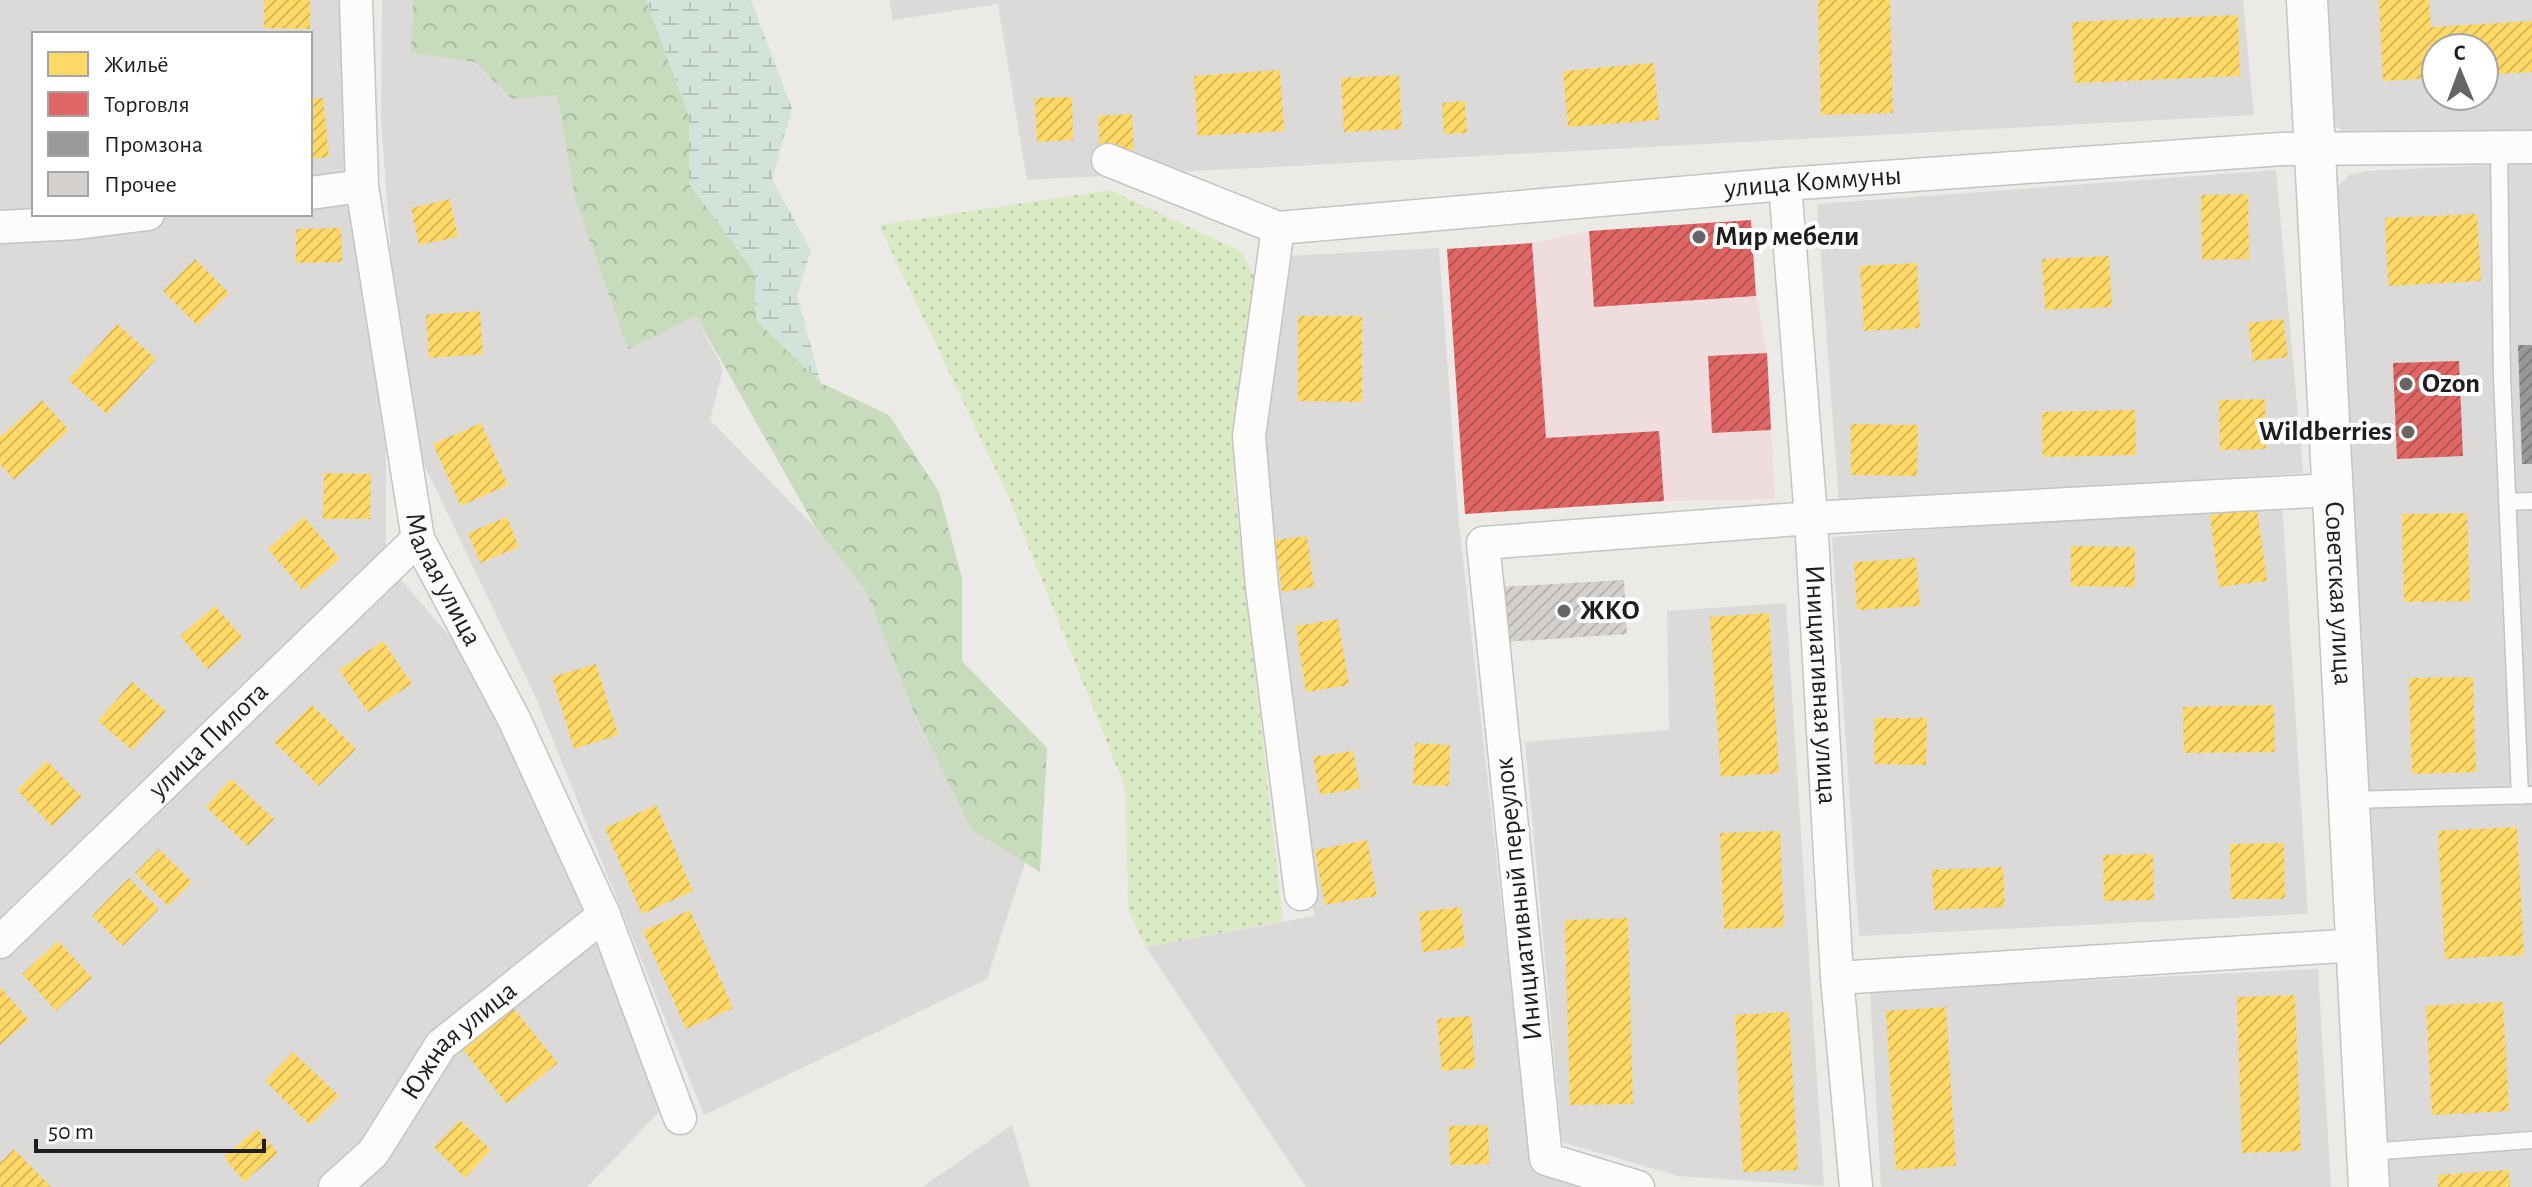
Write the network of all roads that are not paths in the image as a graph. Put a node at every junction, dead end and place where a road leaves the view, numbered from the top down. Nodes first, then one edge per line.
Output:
1 (356, 0) edge
2 (2307, 0) edge
3 (2532, 147) edge
4 (2316, 148) junction
5 (2499, 149) junction
6 (1108, 160) dead end
7 (1785, 184) junction
8 (362, 186) junction
9 (312, 193) edge
10 (132, 216) edge
11 (0, 227) edge
12 (1278, 228) junction
13 (2331, 490) junction
14 (2532, 501) edge
15 (2507, 502) junction
16 (1811, 518) junction
17 (418, 539) junction
18 (2526, 796) edge
19 (2349, 800) junction
20 (1301, 894) dead end
21 (604, 915) junction
22 (0, 942) edge
23 (2357, 945) junction
24 (1837, 978) junction
25 (680, 1118) dead end
26 (2532, 1140) edge
27 (2368, 1169) edge
28 (335, 1187) edge
29 (1638, 1187) edge
30 (1856, 1187) edge

1 - 8 street, Малая улица
2 - 4 street, Советская улица
3 - 5 street, улица Коммуны
4 - 5 street, улица Коммуны
4 - 7 street, улица Коммуны
4 - 13 street, Советская улица
5 - 15 lane
6 - 12 street, улица Коммуны
7 - 12 street, улица Коммуны
7 - 16 street, Инициативная улица
8 - 9 street
8 - 17 street, Малая улица
10 - 11 street
12 - 20 street
13 - 16 street
13 - 19 street, Советская улица
14 - 15 lane
15 - 18 lane
16 - 24 street, Инициативная улица
16 - 29 street, Инициативный переулок
17 - 21 street, Малая улица
17 - 22 street, улица Пилота
18 - 19 lane
19 - 23 street, Советская улица
21 - 25 street, Малая улица
21 - 28 street, Южная улица
23 - 24 street
23 - 27 street, Советская улица
24 - 30 street, Инициативная улица
26 - 27 lane

